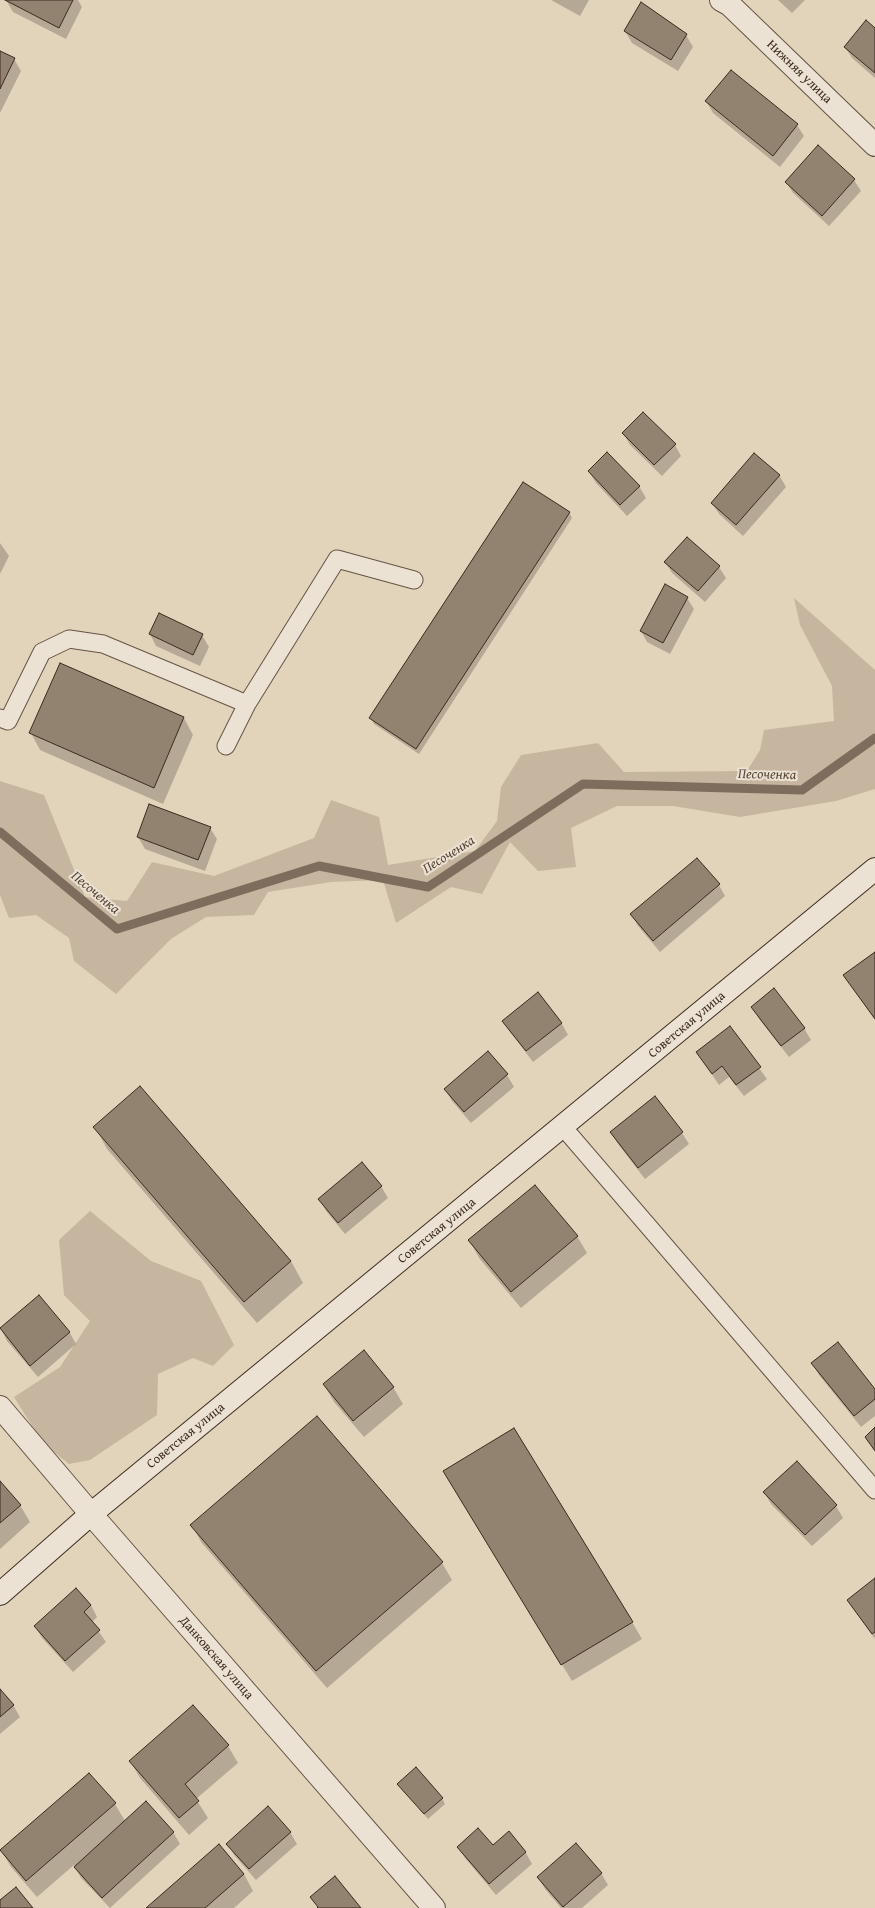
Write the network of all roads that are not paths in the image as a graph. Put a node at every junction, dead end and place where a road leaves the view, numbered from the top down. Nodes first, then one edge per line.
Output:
1 (721, 0) edge
2 (875, 146) edge
3 (414, 580) dead end
4 (247, 704) junction
5 (0, 718) edge
6 (226, 746) dead end
7 (875, 869) edge
8 (563, 1127) junction
9 (0, 1407) edge
10 (875, 1490) edge
11 (91, 1514) junction
12 (0, 1594) edge
13 (434, 1908) edge

1 - 2 street, Нижняя улица
3 - 4 lane
4 - 5 lane
4 - 6 lane
7 - 8 street, Советская улица
8 - 10 lane
8 - 11 street, Советская улица
9 - 11 street, Данковская улица
11 - 12 street, Советская улица
11 - 13 street, Данковская улица

